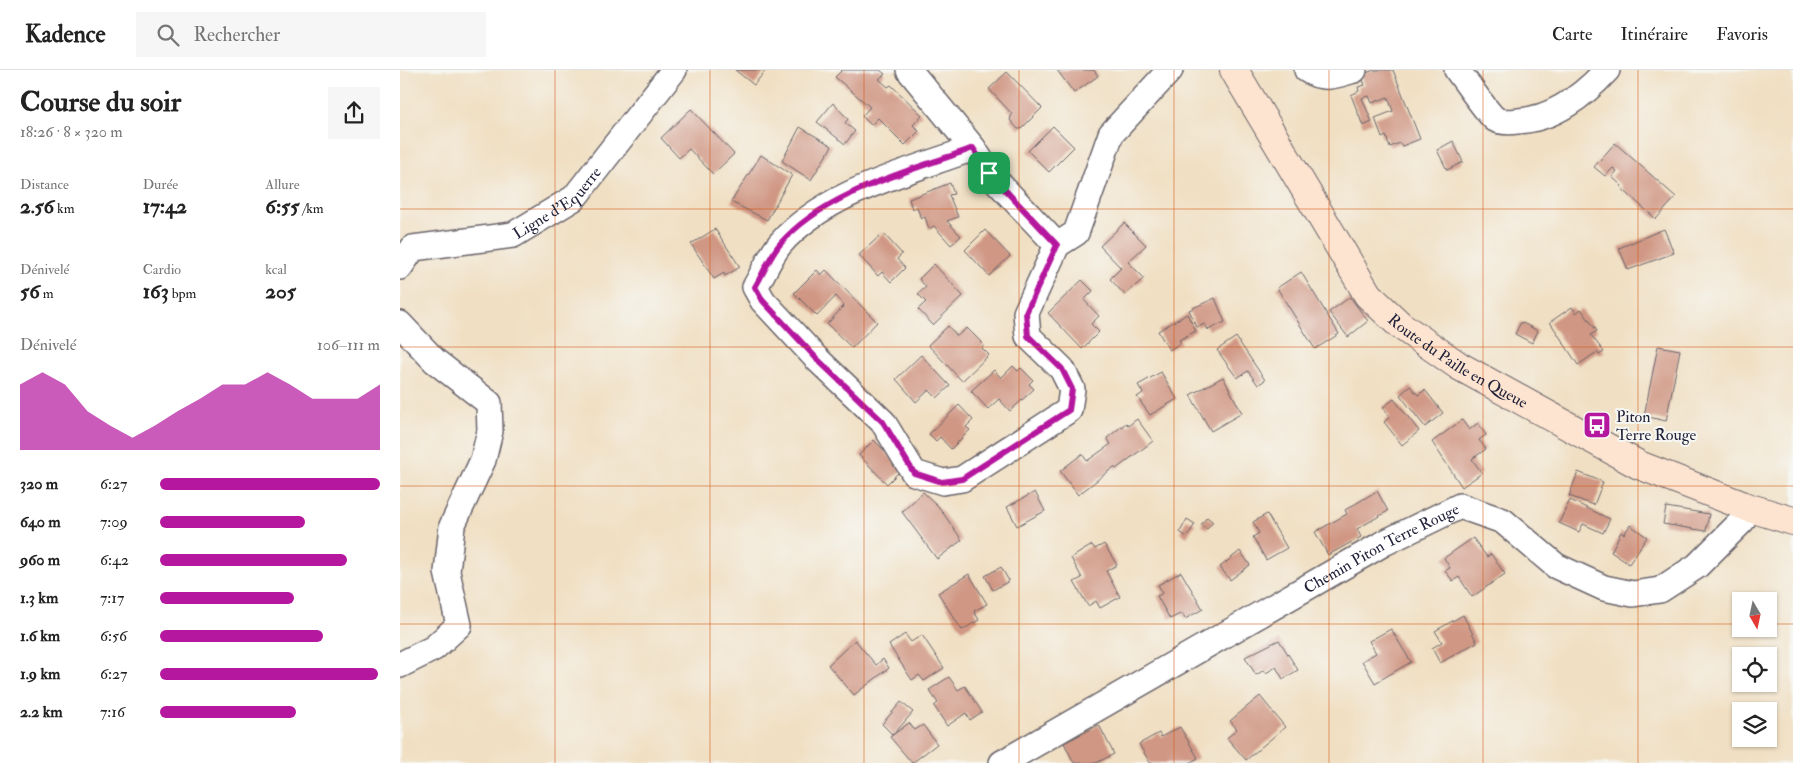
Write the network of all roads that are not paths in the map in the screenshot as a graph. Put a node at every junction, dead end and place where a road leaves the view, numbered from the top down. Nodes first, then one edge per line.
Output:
1 (674, 70) edge
2 (909, 70) edge
3 (1170, 70) edge
4 (1234, 70) edge
5 (1307, 70) edge
6 (1354, 70) edge
7 (1457, 70) edge
8 (1606, 70) edge
9 (973, 148) junction
10 (1057, 245) junction
11 (400, 267) edge
12 (400, 324) edge
13 (1747, 507) junction
14 (1793, 521) edge
15 (400, 665) edge
16 (1002, 763) edge

1 - 11 street, Ligne d'Equerre
2 - 9 street
3 - 10 street
4 - 13 main road, Route du Paille en Queue
5 - 6 street
7 - 8 street
9 - 10 street
9 - 10 street
12 - 15 street
13 - 14 main road, Route du Paille en Queue
13 - 16 street, Chemin Piton Terre Rouge

